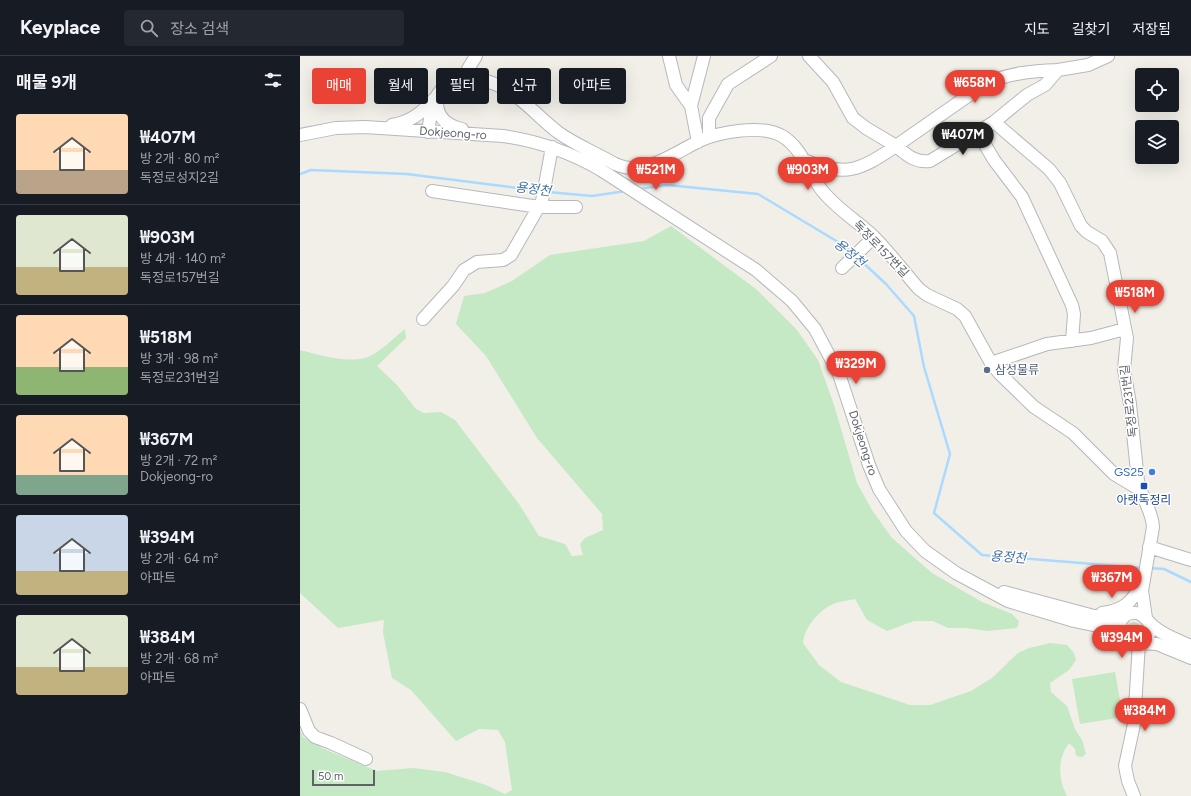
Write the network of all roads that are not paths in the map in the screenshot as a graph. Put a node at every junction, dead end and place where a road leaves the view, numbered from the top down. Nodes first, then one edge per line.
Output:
1 (476, 56) edge
2 (669, 56) edge
3 (704, 56) edge
4 (771, 56) edge
5 (809, 56) edge
6 (1102, 58) edge
7 (469, 68) edge
8 (1058, 70) junction
9 (489, 82) edge
10 (436, 95) edge
11 (436, 98) edge
12 (436, 104) edge
13 (691, 106) junction
14 (994, 122) junction
15 (381, 128) junction
16 (428, 132) junction
17 (978, 133) junction
18 (300, 135) edge
19 (503, 136) junction
20 (709, 137) junction
21 (698, 142) junction
22 (896, 146) junction
23 (552, 147) junction
24 (804, 160) junction
25 (432, 191) dead end
26 (541, 204) junction
27 (576, 207) dead end
28 (874, 237) junction
29 (842, 268) dead end
30 (423, 319) dead end
31 (1125, 329) junction
32 (1072, 341) junction
33 (990, 363) junction
34 (1139, 488) junction
35 (1148, 552) junction
36 (1191, 560) edge
37 (970, 581) junction
38 (1142, 581) junction
39 (1080, 613) junction
40 (1125, 616) junction
41 (1147, 620) junction
42 (1122, 637) junction
43 (1139, 644) junction
44 (1191, 646) edge
45 (1168, 648) junction
46 (1191, 658) edge
47 (1137, 670) junction
48 (300, 709) edge
49 (366, 759) dead end
50 (1134, 796) edge

1 - 7 street
2 - 13 street
3 - 13 street
4 - 20 street
5 - 22 street
6 - 8 street
8 - 14 street
8 - 22 street
9 - 21 street, 독정로157번길
10 - 15 street, 독정로157번길
11 - 16 street
12 - 19 street
13 - 21 street
14 - 17 street
14 - 31 street, 독정로231번길
15 - 16 street, Dokjeong-ro
15 - 18 street, Dokjeong-ro
16 - 19 street, Dokjeong-ro
17 - 22 street
17 - 32 street
19 - 23 street, Dokjeong-ro
20 - 21 street, 독정로157번길
20 - 24 street, 독정로157번길
22 - 24 street
23 - 26 street
23 - 37 street, Dokjeong-ro
24 - 28 street, 독정로157번길
25 - 26 street
26 - 27 street
26 - 30 street
28 - 29 street
28 - 33 street, 독정로157번길
31 - 32 street
31 - 34 street, 독정로231번길
32 - 33 street
33 - 34 street, 독정로157번길
34 - 35 street, 독정로231번길
35 - 36 street
35 - 38 street, 독정로231번길
37 - 39 street, Dokjeong-ro
37 - 42 street, Dokjeong-ro
38 - 39 street
38 - 40 street
38 - 41 street
39 - 40 street, Dokjeong-ro
40 - 41 street
40 - 42 street
41 - 43 street
41 - 44 street
42 - 43 street
42 - 47 street
43 - 45 street
43 - 47 street
45 - 46 street
45 - 47 street
47 - 50 street
48 - 49 street

